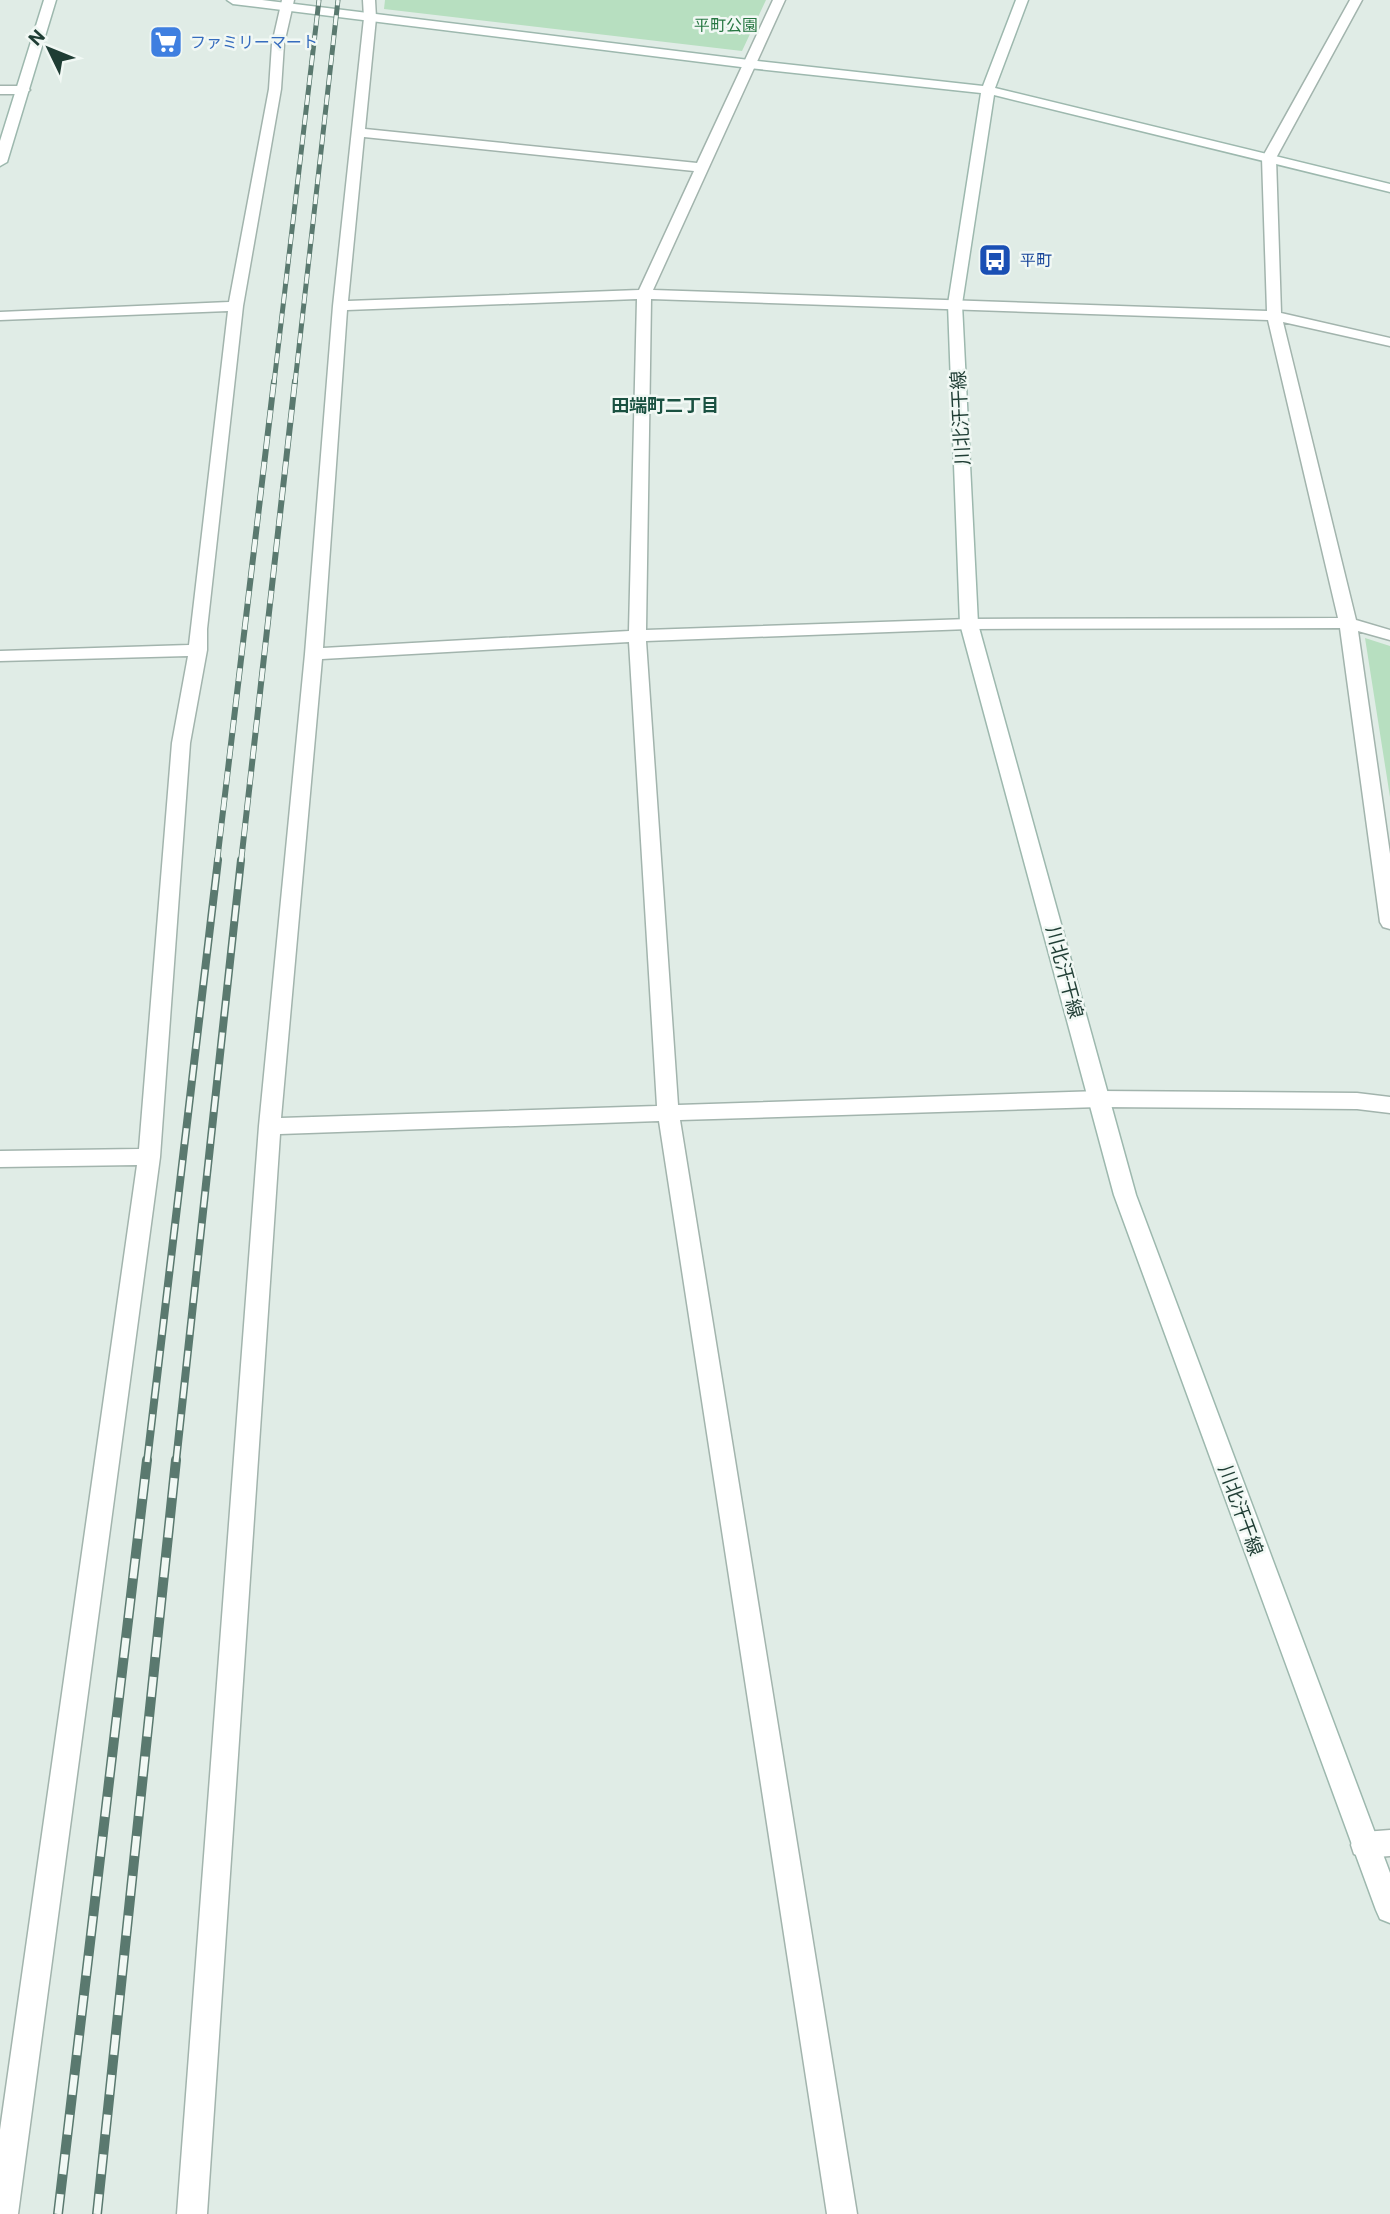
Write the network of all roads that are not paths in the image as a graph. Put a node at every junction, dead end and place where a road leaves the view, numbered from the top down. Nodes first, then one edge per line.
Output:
1 (50, 0) edge
2 (233, 0) edge
3 (369, 0) edge
4 (779, 0) edge
5 (1022, 0) edge
6 (1356, 0) edge
7 (288, 4) edge
8 (370, 18) junction
9 (749, 64) junction
10 (0, 90) edge
11 (24, 90) junction
12 (988, 90) junction
13 (359, 132) junction
14 (1269, 159) junction
15 (0, 162) edge
16 (702, 169) junction
17 (1390, 188) edge
18 (644, 294) junction
19 (955, 304) junction
20 (236, 306) junction
21 (340, 306) junction
22 (0, 316) edge
23 (1274, 316) junction
24 (1390, 342) edge
25 (1348, 623) junction
26 (969, 624) junction
27 (1390, 635) edge
28 (637, 636) junction
29 (198, 650) junction
30 (314, 654) junction
31 (0, 656) edge
32 (1390, 922) edge
33 (1100, 1099) junction
34 (1390, 1105) edge
35 (668, 1111) junction
36 (270, 1126) junction
37 (149, 1157) junction
38 (0, 1158) edge
39 (1377, 1844) edge
40 (1390, 1910) edge
41 (3, 2198) edge
42 (192, 2214) edge
43 (842, 2214) edge

1 - 11 street
2 - 7 street
3 - 8 street
4 - 9 street
5 - 12 street, 川北汗干線
6 - 14 street
7 - 8 street
7 - 20 street
8 - 9 street
8 - 13 street
9 - 12 street
9 - 16 street
10 - 11 street
11 - 15 street
12 - 14 street
12 - 19 street, 川北汗干線
13 - 16 street
13 - 21 street
14 - 17 street
14 - 23 street
16 - 18 street
18 - 19 street
18 - 21 street
18 - 28 street
19 - 23 street
19 - 26 street, 川北汗干線
20 - 22 street
20 - 29 street
21 - 30 street
23 - 24 street
23 - 25 street
25 - 26 street
25 - 27 street
25 - 32 street
26 - 28 street
26 - 33 street, 川北汗干線
28 - 30 street
28 - 35 street
29 - 31 street
29 - 37 street
30 - 36 street
33 - 34 street
33 - 35 street
33 - 39 street, 川北汗干線
35 - 36 street
35 - 43 street
36 - 42 street
37 - 38 street
37 - 41 street
39 - 40 street, 川北汗干線

